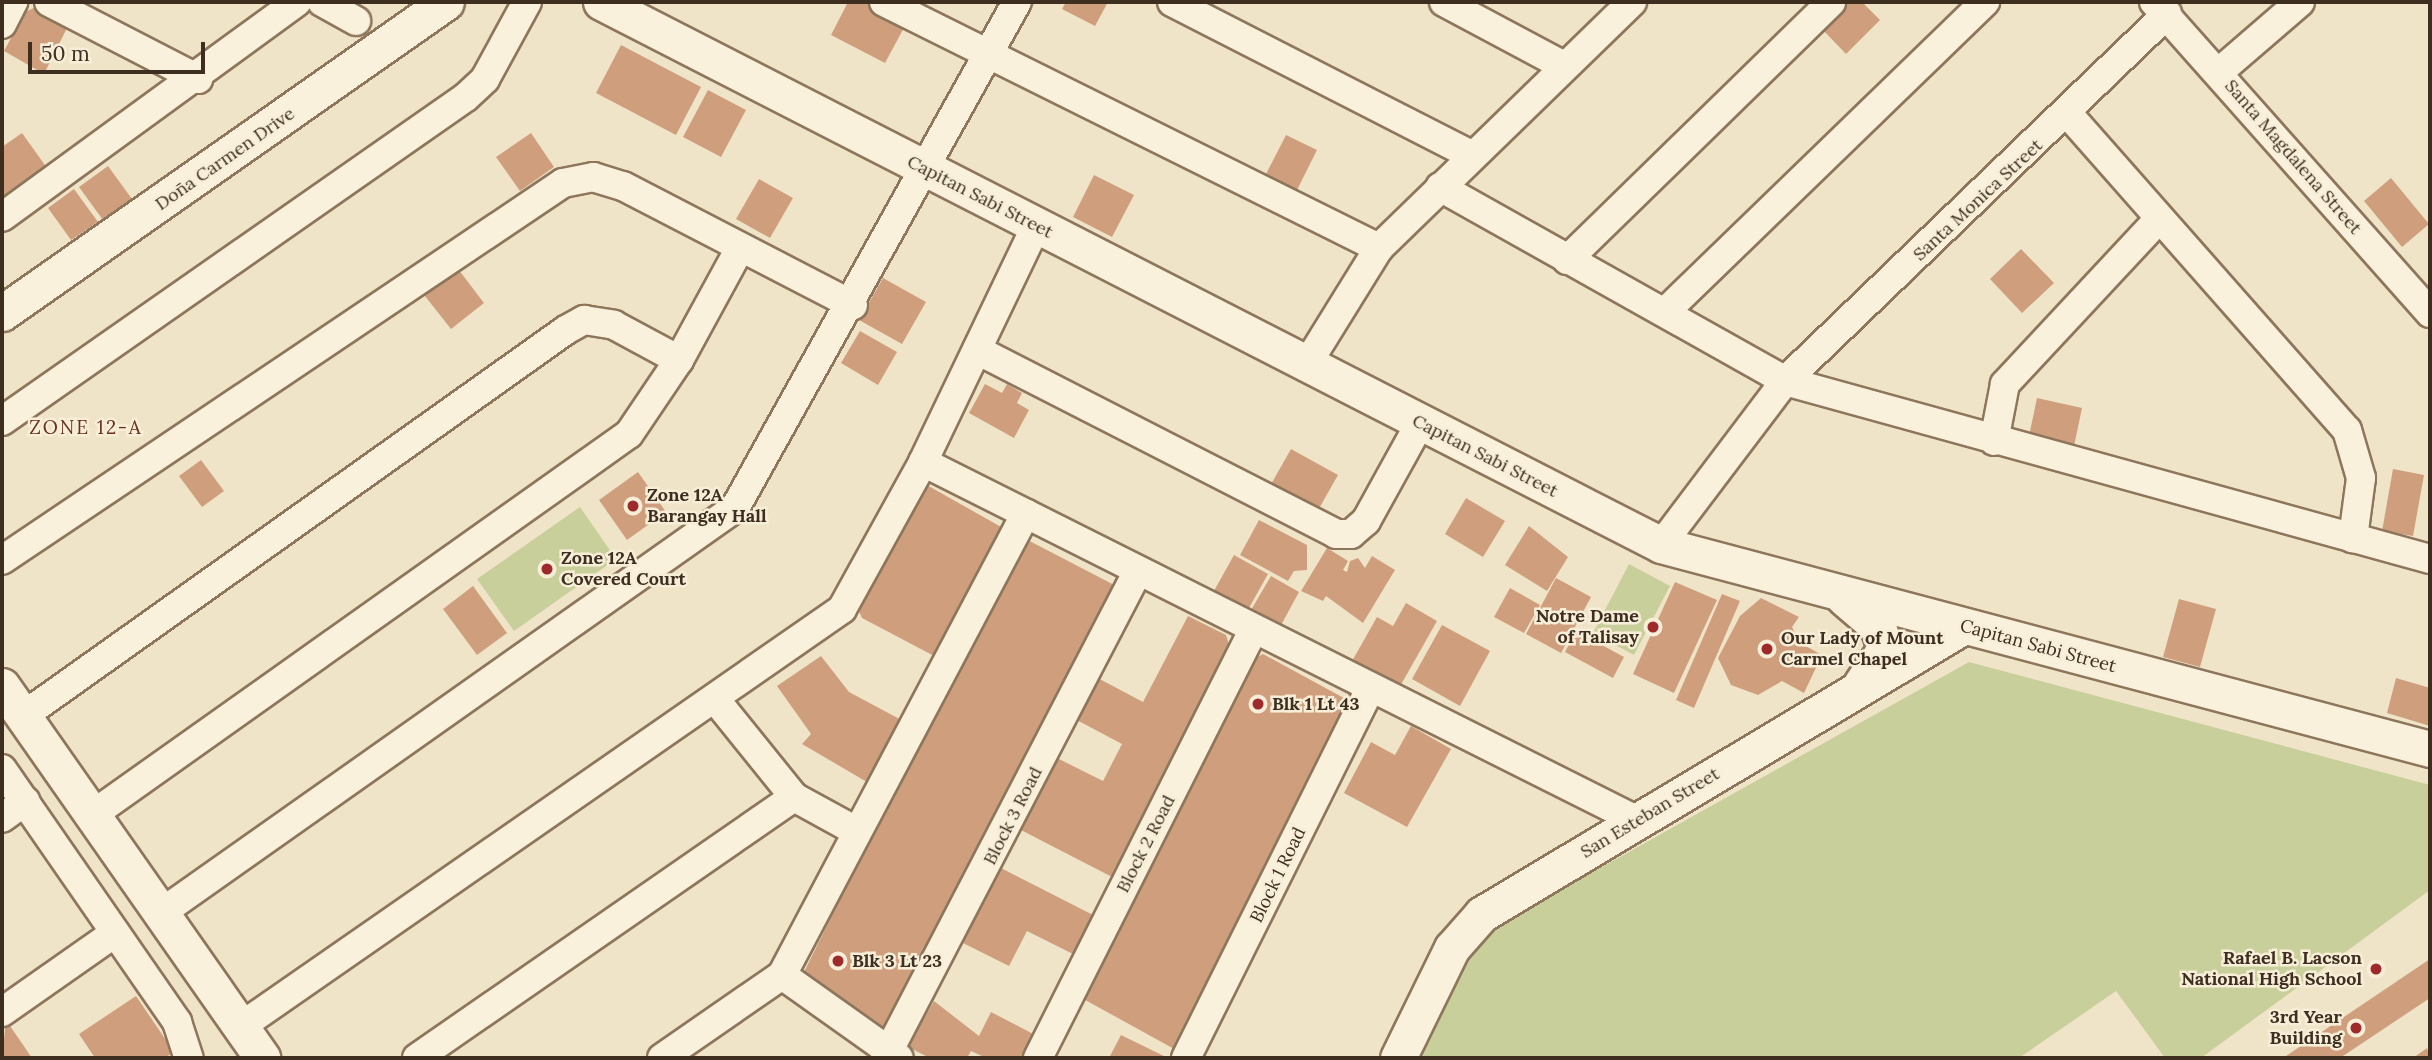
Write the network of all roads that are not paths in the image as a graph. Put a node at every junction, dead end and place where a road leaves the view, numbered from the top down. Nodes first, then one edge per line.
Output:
1 (13, 2) edge
2 (49, 2) edge
3 (298, 2) edge
4 (323, 2) edge
5 (446, 2) edge
6 (527, 2) edge
7 (601, 2) edge
8 (884, 2) edge
9 (1017, 2) edge
10 (1172, 2) edge
11 (1444, 2) edge
12 (1632, 2) edge
13 (1832, 2) edge
14 (1985, 2) edge
15 (2300, 2) edge
16 (2161, 8) edge
17 (356, 21) dead end
18 (2, 24) edge
19 (989, 57) junction
20 (1562, 65) junction
21 (2219, 72) junction
22 (198, 79) junction
23 (2069, 115) junction
24 (1471, 155) junction
25 (928, 170) junction
26 (1440, 187) junction
27 (2, 217) edge
28 (2159, 219) junction
29 (1037, 226) junction
30 (740, 248) junction
31 (1379, 248) junction
32 (1567, 260) junction
33 (853, 305) junction
34 (1665, 312) junction
35 (2, 313) edge
36 (2430, 313) edge
37 (977, 351) junction
38 (680, 360) junction
39 (1307, 364) junction
40 (1785, 381) junction
41 (2, 421) edge
42 (1420, 423) junction
43 (1994, 441) junction
44 (923, 462) junction
45 (1026, 513) junction
46 (2353, 538) junction
47 (1661, 545) junction
48 (2430, 559) edge
49 (2, 560) edge
50 (1138, 571) junction
51 (1835, 593) junction
52 (1964, 626) junction
53 (1254, 629) junction
54 (2, 686) edge
55 (1369, 691) junction
56 (1853, 692) junction
57 (715, 699) junction
58 (23, 716) junction
59 (2430, 749) edge
60 (2, 769) edge
61 (794, 797) junction
62 (25, 802) junction
63 (92, 815) junction
64 (2, 818) edge
65 (1636, 820) junction
66 (856, 831) junction
67 (161, 913) junction
68 (115, 933) junction
69 (782, 975) junction
70 (2, 1012) edge
71 (240, 1027) junction
72 (892, 1057) edge
73 (189, 1058) edge
74 (262, 1058) edge
75 (417, 1058) edge
76 (662, 1058) edge
77 (1038, 1058) edge
78 (1186, 1058) edge
79 (1398, 1058) edge

1 - 18 street
2 - 22 street
3 - 22 street
4 - 17 street
5 - 35 street, Doña Carmen Drive
6 - 41 street
7 - 25 street, Capitan Sabi Street
8 - 19 street
9 - 19 street
10 - 24 street
11 - 20 street
12 - 20 street
13 - 32 street
14 - 34 street
15 - 21 street
16 - 21 street, Santa Magdalena Street
16 - 23 street, Santa Monica Street
19 - 25 street
19 - 31 street
20 - 24 street
21 - 36 street, Santa Magdalena Street
22 - 27 street
23 - 28 street
23 - 40 street, Santa Monica Street
24 - 26 street
25 - 29 street, Capitan Sabi Street
25 - 33 street
26 - 31 street
26 - 32 street
28 - 43 street
28 - 46 street
29 - 37 street
29 - 39 street, Capitan Sabi Street
30 - 33 street
30 - 38 street
30 - 49 street
31 - 39 street
32 - 34 street
33 - 67 street
34 - 40 street
37 - 42 street
37 - 44 street
38 - 58 street
38 - 63 street
39 - 42 street, Capitan Sabi Street
40 - 43 street
40 - 47 street, Santa Monica Street
42 - 47 street, Capitan Sabi Street
43 - 46 street
44 - 45 street
44 - 57 street
45 - 50 street
45 - 66 street
46 - 48 street
47 - 51 street, Capitan Sabi Street
50 - 53 street
50 - 72 street, Block 3 Road
51 - 52 street, Capitan Sabi Street
51 - 56 street
52 - 56 street, San Esteban Street
52 - 59 street, Capitan Sabi Street
53 - 55 street
53 - 77 street, Block 2 Road
54 - 58 street
55 - 65 street
55 - 78 street, Block 1 Road
56 - 65 street, San Esteban Street
57 - 61 street
57 - 71 street
58 - 63 street
60 - 62 street
61 - 66 street
61 - 75 street
62 - 64 street
62 - 68 street
63 - 67 street
65 - 79 street, San Esteban Street
66 - 69 street
67 - 71 street
68 - 70 street
68 - 73 street
69 - 72 street
69 - 76 street
71 - 74 street

